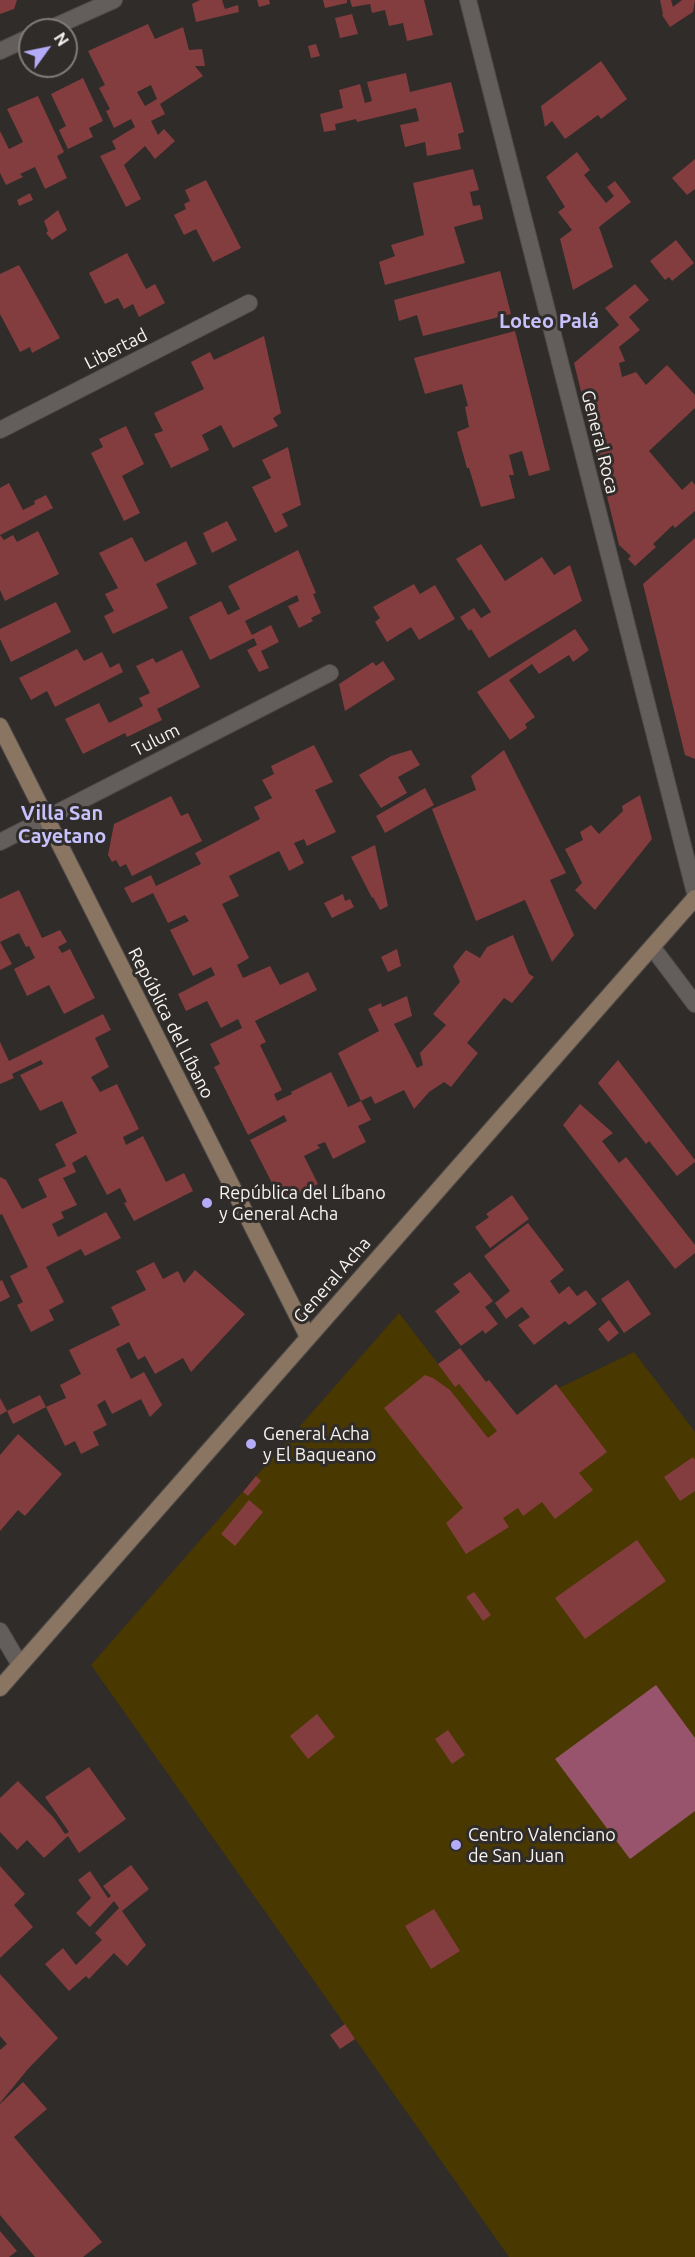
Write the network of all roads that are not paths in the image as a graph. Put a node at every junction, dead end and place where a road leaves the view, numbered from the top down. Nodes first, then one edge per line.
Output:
1 (114, 0) edge
2 (468, 0) edge
3 (77, 7) edge
4 (63, 18) edge
5 (18, 43) edge
6 (0, 51) edge
7 (249, 303) dead end
8 (0, 430) edge
9 (330, 673) dead end
10 (0, 726) edge
11 (46, 818) junction
12 (0, 842) edge
13 (695, 893) edge
14 (695, 898) edge
15 (652, 947) junction
16 (695, 1004) edge
17 (308, 1337) junction
18 (0, 1631) edge
19 (21, 1665) junction
20 (0, 1688) edge

1 - 3 street
2 - 13 street, General Roca
3 - 4 street
5 - 6 street
7 - 8 street, Libertad
9 - 11 street, Tulum
10 - 11 main road, República del Líbano
11 - 12 street, Tulum
11 - 17 main road, República del Líbano
14 - 15 main road, General Acha
15 - 16 street
15 - 17 main road, General Acha
17 - 19 main road, General Acha
18 - 19 street
19 - 20 main road, General Acha

